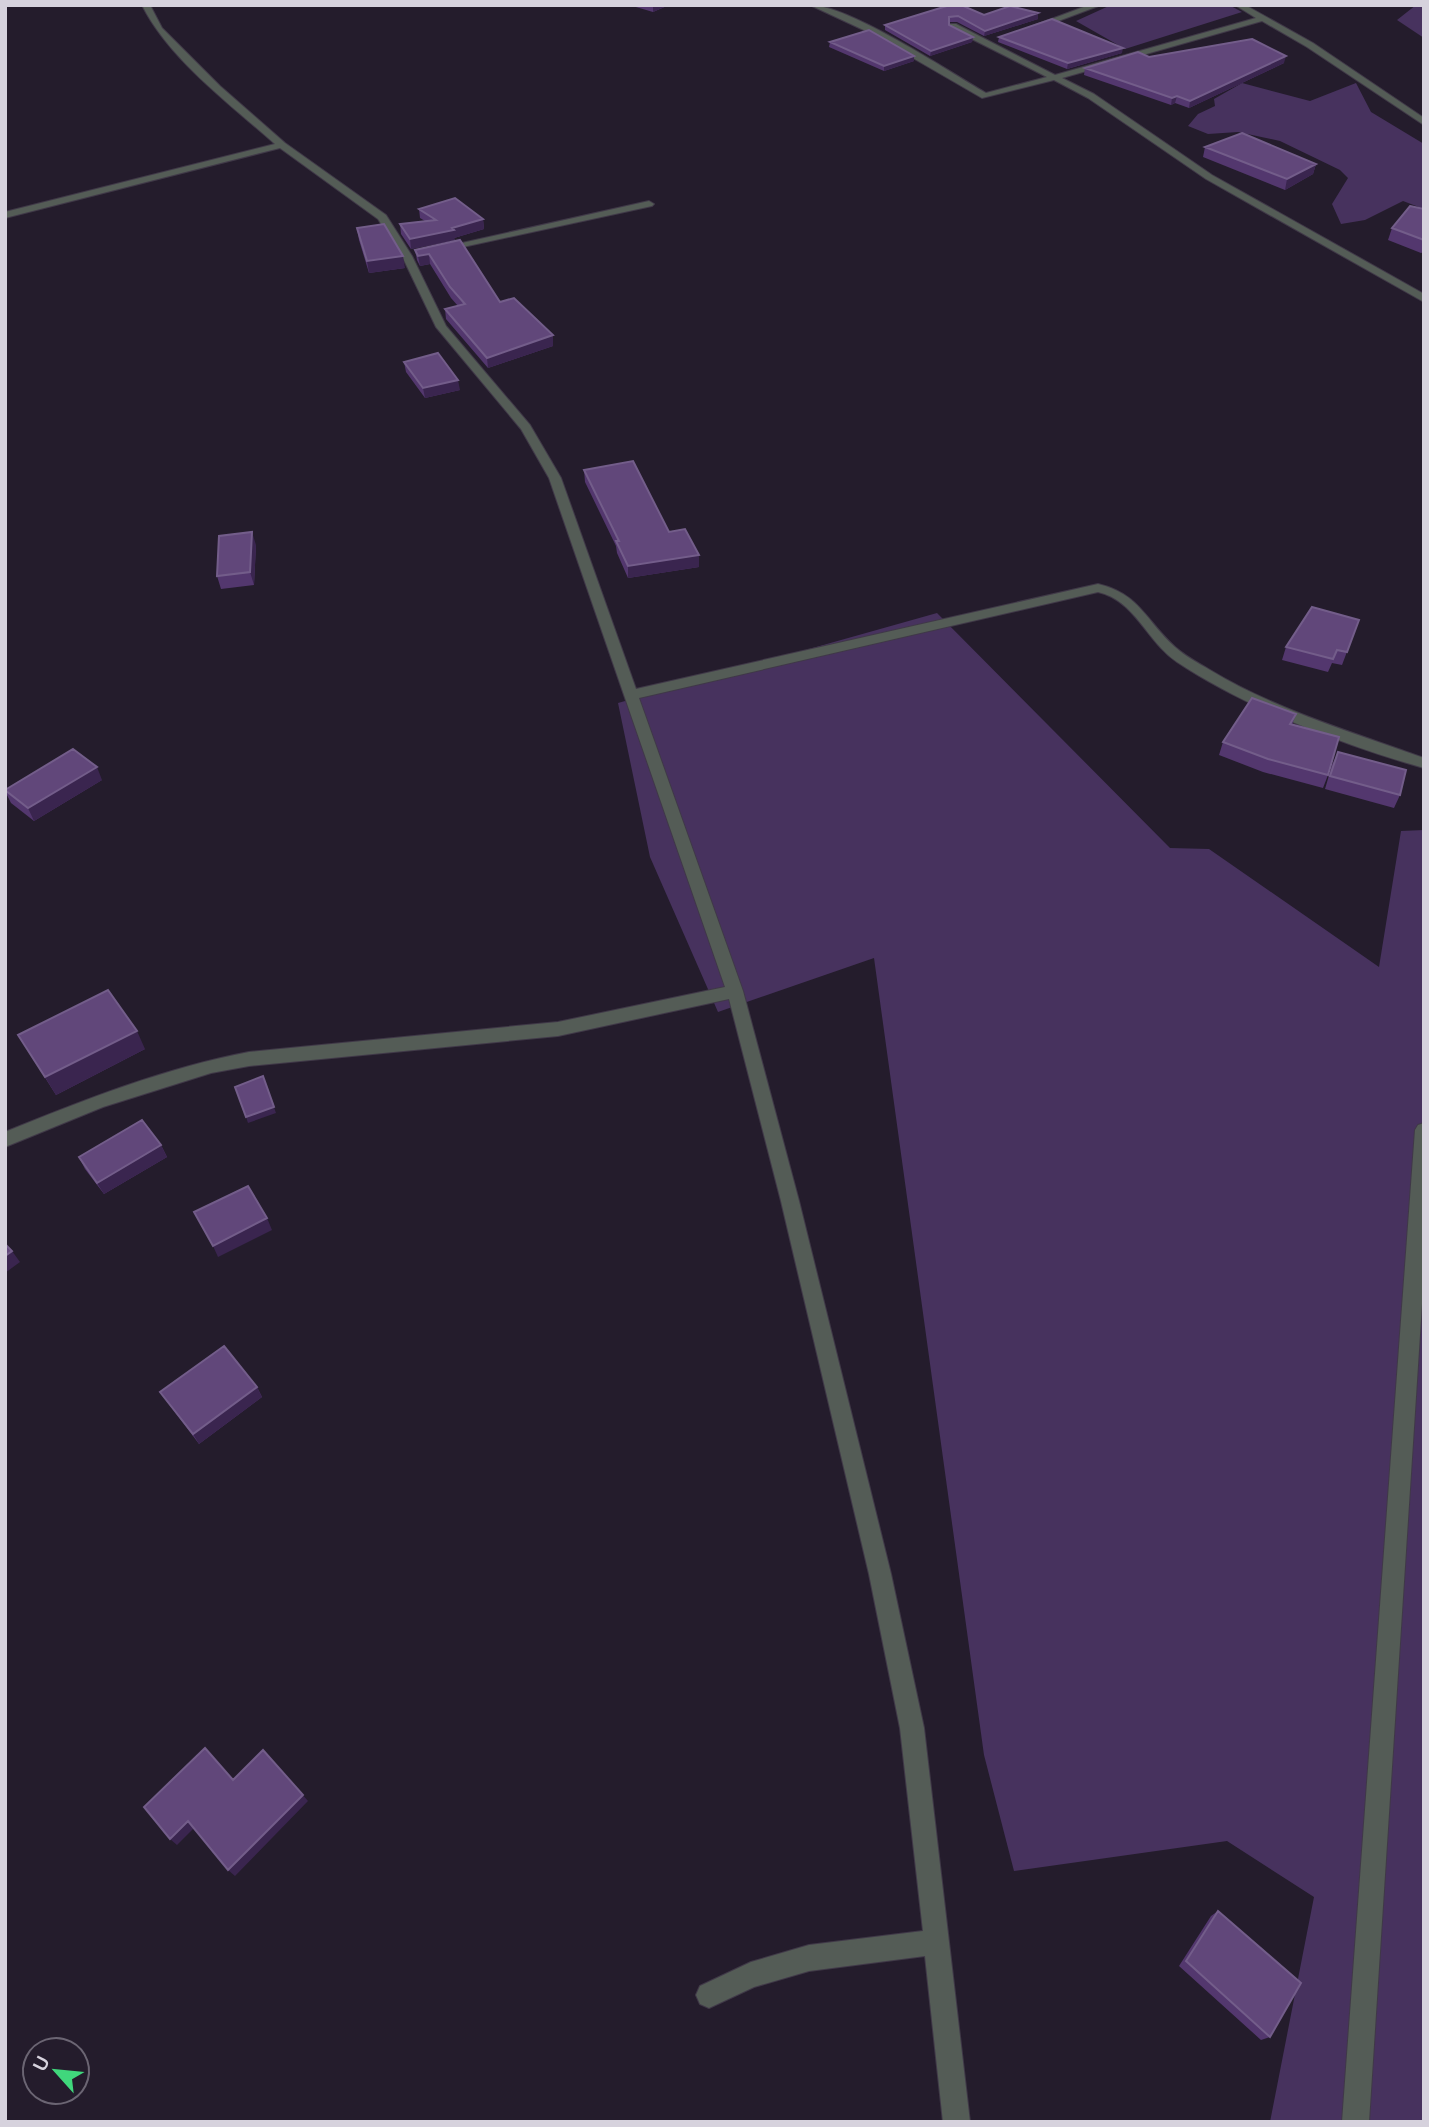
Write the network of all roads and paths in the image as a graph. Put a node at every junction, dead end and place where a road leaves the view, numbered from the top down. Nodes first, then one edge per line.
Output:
1 (146, 5) edge
2 (814, 5) edge
3 (1097, 5) edge
4 (1239, 5) edge
5 (1264, 19) junction
6 (953, 26) edge
7 (1020, 31) edge
8 (996, 38) edge
9 (985, 41) junction
10 (1058, 77) junction
11 (1424, 122) edge
12 (282, 145) junction
13 (649, 204) dead end
14 (5, 215) edge
15 (433, 250) edge
16 (1424, 299) edge
17 (631, 695) junction
18 (1424, 763) edge
19 (735, 991) junction
20 (1424, 1130) edge
21 (5, 1140) edge
22 (937, 1942) junction
23 (709, 1995) dead end
24 (957, 2122) edge
25 (1355, 2122) edge

1 - 12 street
2 - 10 street
3 - 7 street
4 - 5 street
5 - 10 street
5 - 11 street
6 - 9 street
8 - 9 street
9 - 10 street
10 - 16 street
12 - 14 street
12 - 17 street
13 - 15 street
17 - 18 street
17 - 19 street
19 - 21 street
19 - 22 street
20 - 25 street
22 - 23 street
22 - 24 street

